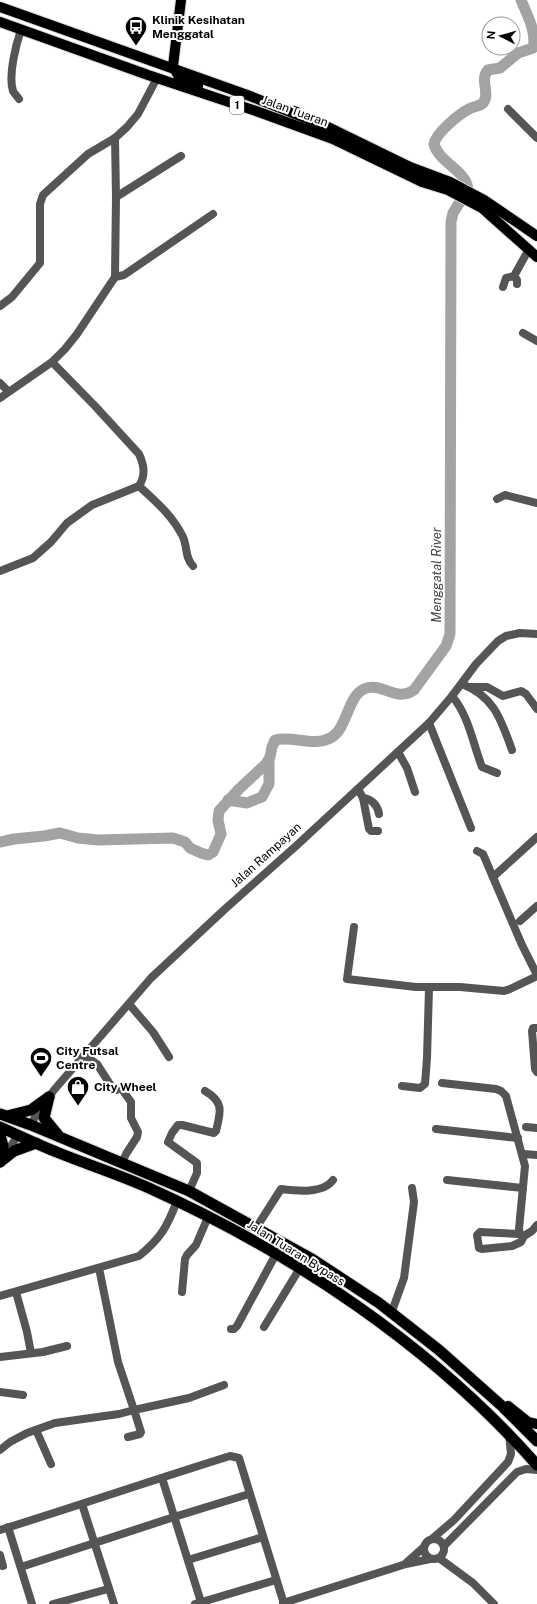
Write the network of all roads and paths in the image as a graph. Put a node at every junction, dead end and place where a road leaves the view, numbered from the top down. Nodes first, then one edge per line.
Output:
1 (181, 0) edge
2 (0, 7) edge
3 (14, 13) junction
4 (4, 24) edge
5 (21, 30) junction
6 (174, 69) junction
7 (157, 78) junction
8 (204, 94) junction
9 (18, 99) dead end
10 (508, 109) dead end
11 (114, 138) junction
12 (537, 138) edge
13 (97, 148) junction
14 (181, 156) dead end
15 (449, 186) junction
16 (116, 197) junction
17 (483, 204) junction
18 (213, 214) dead end
19 (537, 236) edge
20 (529, 249) junction
21 (537, 256) edge
22 (114, 277) junction
23 (503, 287) dead end
24 (0, 306) edge
25 (0, 311) edge
26 (524, 333) dead end
27 (537, 341) edge
28 (52, 362) junction
29 (0, 383) edge
30 (8, 391) junction
31 (0, 398) edge
32 (139, 486) junction
33 (497, 499) dead end
34 (537, 503) edge
35 (193, 566) dead end
36 (0, 571) edge
37 (537, 634) edge
38 (466, 685) junction
39 (452, 696) junction
40 (537, 709) edge
41 (429, 723) junction
42 (512, 750) dead end
43 (398, 752) junction
44 (497, 773) dead end
45 (358, 789) junction
46 (415, 792) dead end
47 (363, 798) junction
48 (379, 814) dead end
49 (471, 828) dead end
50 (378, 831) dead end
51 (537, 837) edge
52 (478, 851) dead end
53 (494, 877) junction
54 (537, 906) edge
55 (520, 921) dead end
56 (354, 927) dead end
57 (537, 976) edge
58 (429, 988) junction
59 (129, 1004) junction
60 (537, 1028) edge
61 (84, 1055) junction
62 (170, 1057) dead end
63 (537, 1072) edge
64 (442, 1083) dead end
65 (402, 1086) dead end
66 (205, 1091) dead end
67 (49, 1097) junction
68 (3, 1115) edge
69 (31, 1124) junction
70 (0, 1127) edge
71 (526, 1127) dead end
72 (537, 1128) edge
73 (436, 1129) dead end
74 (18, 1135) junction
75 (0, 1136) edge
76 (60, 1138) junction
77 (518, 1138) junction
78 (36, 1143) junction
79 (522, 1154) junction
80 (537, 1155) edge
81 (0, 1162) edge
82 (122, 1163) junction
83 (333, 1180) dead end
84 (447, 1180) dead end
85 (412, 1188) dead end
86 (523, 1188) junction
87 (189, 1191) junction
88 (177, 1201) junction
89 (208, 1217) junction
90 (537, 1225) edge
91 (256, 1228) junction
92 (522, 1235) junction
93 (276, 1254) junction
94 (99, 1268) junction
95 (300, 1268) junction
96 (16, 1292) junction
97 (182, 1292) dead end
98 (0, 1296) edge
99 (391, 1314) junction
100 (264, 1327) dead end
101 (231, 1329) dead end
102 (67, 1346) dead end
103 (31, 1353) junction
104 (0, 1357) edge
105 (224, 1385) dead end
106 (484, 1391) junction
107 (0, 1392) edge
108 (23, 1395) dead end
109 (134, 1410) junction
110 (537, 1424) edge
111 (36, 1430) junction
112 (509, 1433) junction
113 (128, 1438) dead end
114 (537, 1441) edge
115 (0, 1450) edge
116 (51, 1464) dead end
117 (537, 1464) edge
118 (537, 1470) edge
119 (162, 1478) junction
120 (249, 1494) junction
121 (82, 1504) junction
122 (174, 1517) junction
123 (4, 1529) edge
124 (263, 1537) junction
125 (433, 1538) junction
126 (94, 1544) junction
127 (444, 1546) junction
128 (424, 1547) junction
129 (0, 1554) edge
130 (439, 1558) junction
131 (430, 1559) junction
132 (188, 1560) junction
133 (406, 1564) junction
134 (3, 1566) dead end
135 (21, 1567) junction
136 (276, 1580) junction
137 (108, 1589) junction
138 (198, 1603) edge
139 (32, 1604) edge
140 (53, 1604) edge
141 (114, 1604) edge
142 (284, 1604) edge
143 (494, 1604) edge

1 - 6 main road
2 - 3 main road, Jalan Tuaran / 1
3 - 4 main road
3 - 6 main road, Jalan Tuaran / 1
4 - 5 main road, Jalan Tuaran / 1
5 - 7 main road, Jalan Tuaran / 1
5 - 9 street
6 - 8 main road
6 - 15 main road, Jalan Tuaran / 1
7 - 8 main road, Jalan Tuaran / 1
7 - 11 street
8 - 15 main road, Jalan Tuaran / 1
10 - 12 street
11 - 13 street
11 - 16 street
13 - 24 street
13 - 25 street
14 - 16 street
15 - 17 main road, Jalan Tuaran / 1
16 - 22 street
17 - 19 main road, Jalan Tuaran / 1
17 - 20 main road, Jalan Tuaran / 1
18 - 22 street
20 - 21 main road, Jalan Tuaran / 1
20 - 23 street
22 - 28 street
26 - 27 street
28 - 30 street
28 - 32 street
29 - 30 street
30 - 31 street
32 - 35 street
32 - 36 street
33 - 34 street
37 - 38 street, Jalan Rampayan
38 - 39 street, Jalan Rampayan
38 - 40 street
38 - 42 street
39 - 41 street, Jalan Rampayan
39 - 44 street
41 - 43 street, Jalan Rampayan
41 - 49 street
43 - 45 street, Jalan Rampayan
43 - 46 street
45 - 47 street
45 - 59 street, Jalan Rampayan
47 - 48 street
47 - 50 street
51 - 53 street
52 - 53 street
53 - 57 street
54 - 55 street
56 - 58 street
57 - 58 street
58 - 65 street
59 - 61 street, Jalan Rampayan
59 - 62 street
60 - 63 street
61 - 67 street, Jalan Rampayan
61 - 82 street
64 - 77 street
66 - 87 street
67 - 68 highway
67 - 69 street, Jalan Rampayan
67 - 76 highway
68 - 69 highway, Jalan Tuaran Bypass
69 - 76 highway, Jalan Tuaran Bypass
69 - 88 highway
70 - 74 highway, Jalan Tuaran Bypass
71 - 72 street
73 - 77 street
74 - 78 highway, Jalan Tuaran Bypass
74 - 81 street
75 - 81 highway
76 - 82 highway, Jalan Tuaran Bypass
77 - 79 street
78 - 81 highway
78 - 88 highway, Jalan Tuaran Bypass
79 - 80 street
79 - 86 street
82 - 87 highway, Jalan Tuaran Bypass
83 - 91 street
84 - 86 street
85 - 99 street
86 - 92 street
87 - 91 highway, Jalan Tuaran Bypass
88 - 89 highway, Jalan Tuaran Bypass
88 - 94 street
89 - 93 highway, Jalan Tuaran Bypass
89 - 97 street
90 - 92 street
91 - 99 highway, Jalan Tuaran Bypass
92 - 92 street
93 - 95 highway, Jalan Tuaran Bypass
93 - 101 street
94 - 96 street
94 - 109 street
95 - 100 street
95 - 112 highway, Jalan Tuaran Bypass
96 - 98 street
96 - 103 street
99 - 106 highway, Jalan Tuaran Bypass
102 - 103 street
103 - 104 street
105 - 109 street
106 - 110 main road
106 - 114 highway, Jalan Tuaran Bypass
107 - 108 street
109 - 111 street
109 - 113 street
111 - 115 street
111 - 116 street
112 - 117 highway, Jalan Tuaran Bypass
112 - 125 street
118 - 127 street
119 - 120 street
119 - 121 street
119 - 122 street
120 - 122 street
120 - 124 street
121 - 123 street
121 - 126 street
122 - 126 street
122 - 132 street
123 - 135 street
124 - 132 street
124 - 136 street
125 - 127 street
125 - 128 street
126 - 135 street
126 - 137 street
127 - 130 street
128 - 131 street
128 - 133 street
129 - 134 street
130 - 131 street
130 - 143 street
131 - 133 street
132 - 138 street
133 - 142 street
135 - 139 street
136 - 138 street
136 - 142 street
137 - 140 street
137 - 141 street

